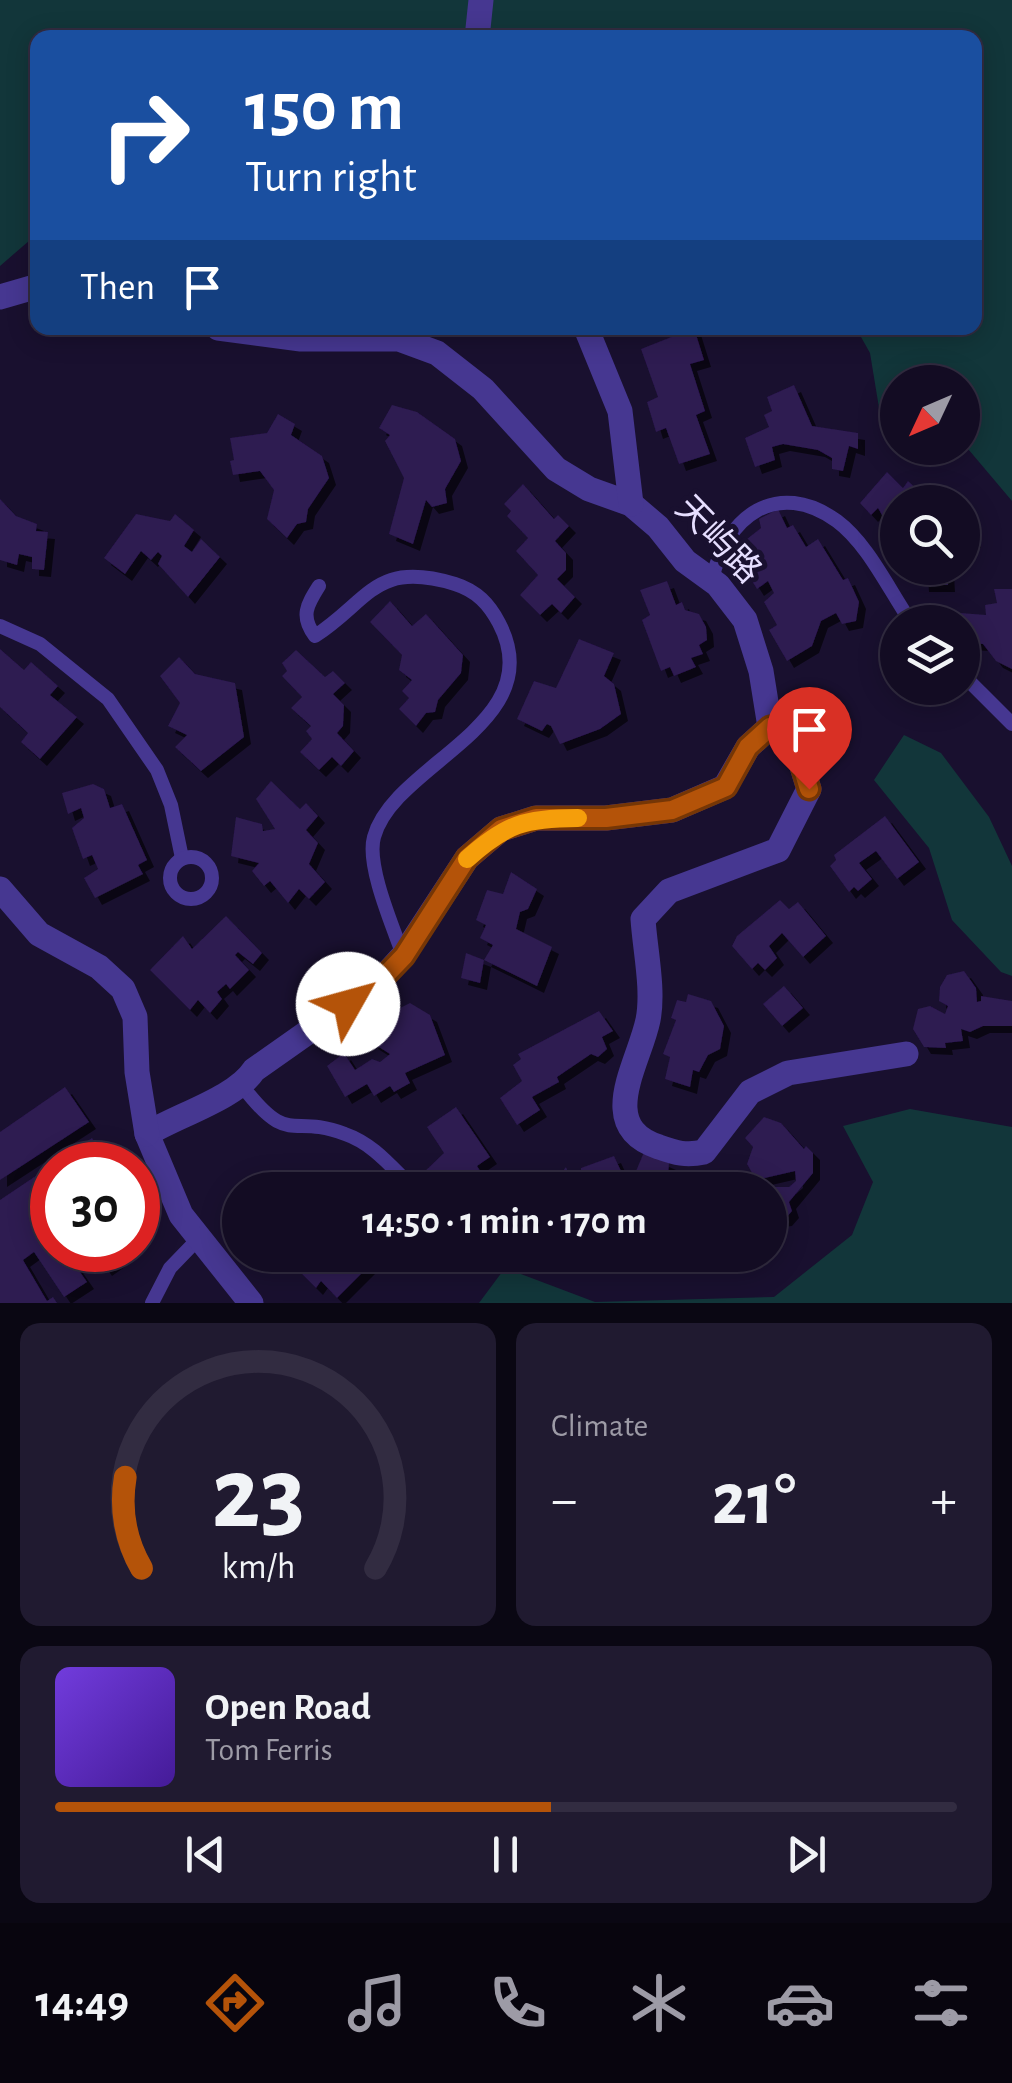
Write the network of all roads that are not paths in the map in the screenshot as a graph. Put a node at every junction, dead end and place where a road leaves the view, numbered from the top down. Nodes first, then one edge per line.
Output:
1 (480, 0) edge
2 (478, 30) edge
3 (30, 288) edge
4 (0, 296) edge
5 (266, 335) edge
6 (589, 335) edge
7 (631, 504) junction
8 (712, 580) junction
9 (318, 586) dead end
10 (899, 605) edge
11 (0, 626) edge
12 (980, 692) edge
13 (1012, 724) edge
14 (770, 727) junction
15 (182, 858) dead end
16 (0, 890) edge
17 (404, 956) junction
18 (906, 1054) dead end
19 (244, 1087) junction
20 (148, 1134) junction
21 (396, 1172) edge
22 (199, 1238) junction
23 (152, 1303) edge
24 (251, 1303) edge

1 - 2 street
3 - 4 street
5 - 7 street
6 - 7 street, 天屿路
7 - 8 street, 天屿路
8 - 10 lane
8 - 14 street, 天屿路
9 - 17 lane
11 - 15 lane
12 - 13 lane
14 - 17 street
14 - 18 street
16 - 20 street
17 - 19 street
19 - 20 street
19 - 21 lane
20 - 22 street
22 - 23 lane
22 - 24 street

